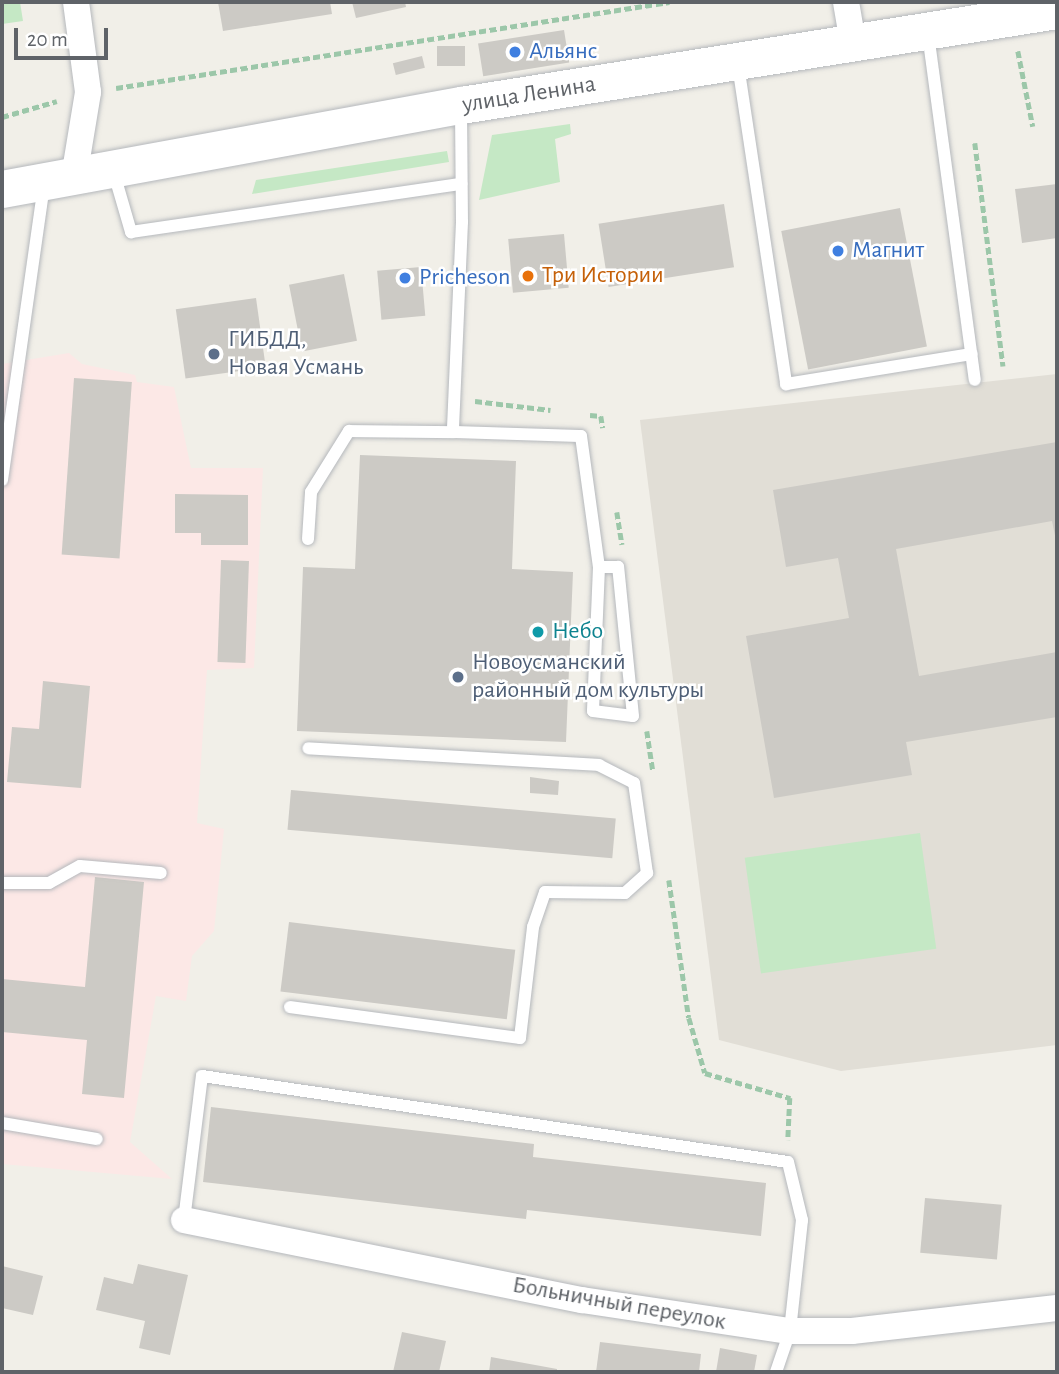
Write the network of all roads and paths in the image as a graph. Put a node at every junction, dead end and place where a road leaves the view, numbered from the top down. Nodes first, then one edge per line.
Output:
1 (76, 2) edge
2 (669, 2) edge
3 (846, 2) edge
4 (1054, 14) edge
5 (1012, 17) junction
6 (928, 33) junction
7 (853, 43) junction
8 (738, 63) junction
9 (88, 92) junction
10 (461, 105) junction
11 (2, 117) edge
12 (1033, 127) dead end
13 (975, 143) dead end
14 (113, 170) junction
15 (59, 179) junction
16 (461, 184) junction
17 (2, 189) edge
18 (972, 354) junction
19 (1003, 366) dead end
20 (975, 380) dead end
21 (457, 399) junction
22 (562, 412) dead end
23 (588, 415) dead end
24 (453, 432) junction
25 (605, 441) dead end
26 (2, 480) edge
27 (615, 504) dead end
28 (308, 539) dead end
29 (623, 554) dead end
30 (599, 567) junction
31 (646, 725) dead end
32 (308, 748) dead end
33 (654, 778) dead end
34 (667, 871) dead end
35 (161, 873) dead end
36 (2, 883) edge
37 (290, 1007) dead end
38 (2, 1123) edge
39 (97, 1139) dead end
40 (788, 1162) junction
41 (184, 1220) joint
42 (1057, 1308) edge
43 (790, 1331) junction
44 (776, 1372) edge

1 - 9 street
2 - 9 path
3 - 7 street
4 - 5 main road, улица Ленина
5 - 6 main road, улица Ленина
5 - 12 path
6 - 7 main road, улица Ленина
6 - 18 lane
7 - 8 main road, улица Ленина
8 - 10 main road, улица Ленина
8 - 18 lane
9 - 11 path
9 - 15 street
10 - 14 main road, улица Ленина
10 - 16 lane
13 - 19 path
14 - 15 main road, улица Ленина
14 - 16 lane
15 - 17 main road, улица Ленина
15 - 26 lane
16 - 21 lane
18 - 20 lane
21 - 22 path
21 - 24 lane
23 - 25 path
24 - 28 lane
24 - 30 lane
27 - 29 path
30 - 30 lane
31 - 33 path
32 - 37 lane
34 - 40 path
35 - 36 lane
38 - 39 lane
40 - 41 lane
40 - 43 lane
41 - 43 street, Больничный переулок
42 - 43 street, Больничный переулок
43 - 44 lane

